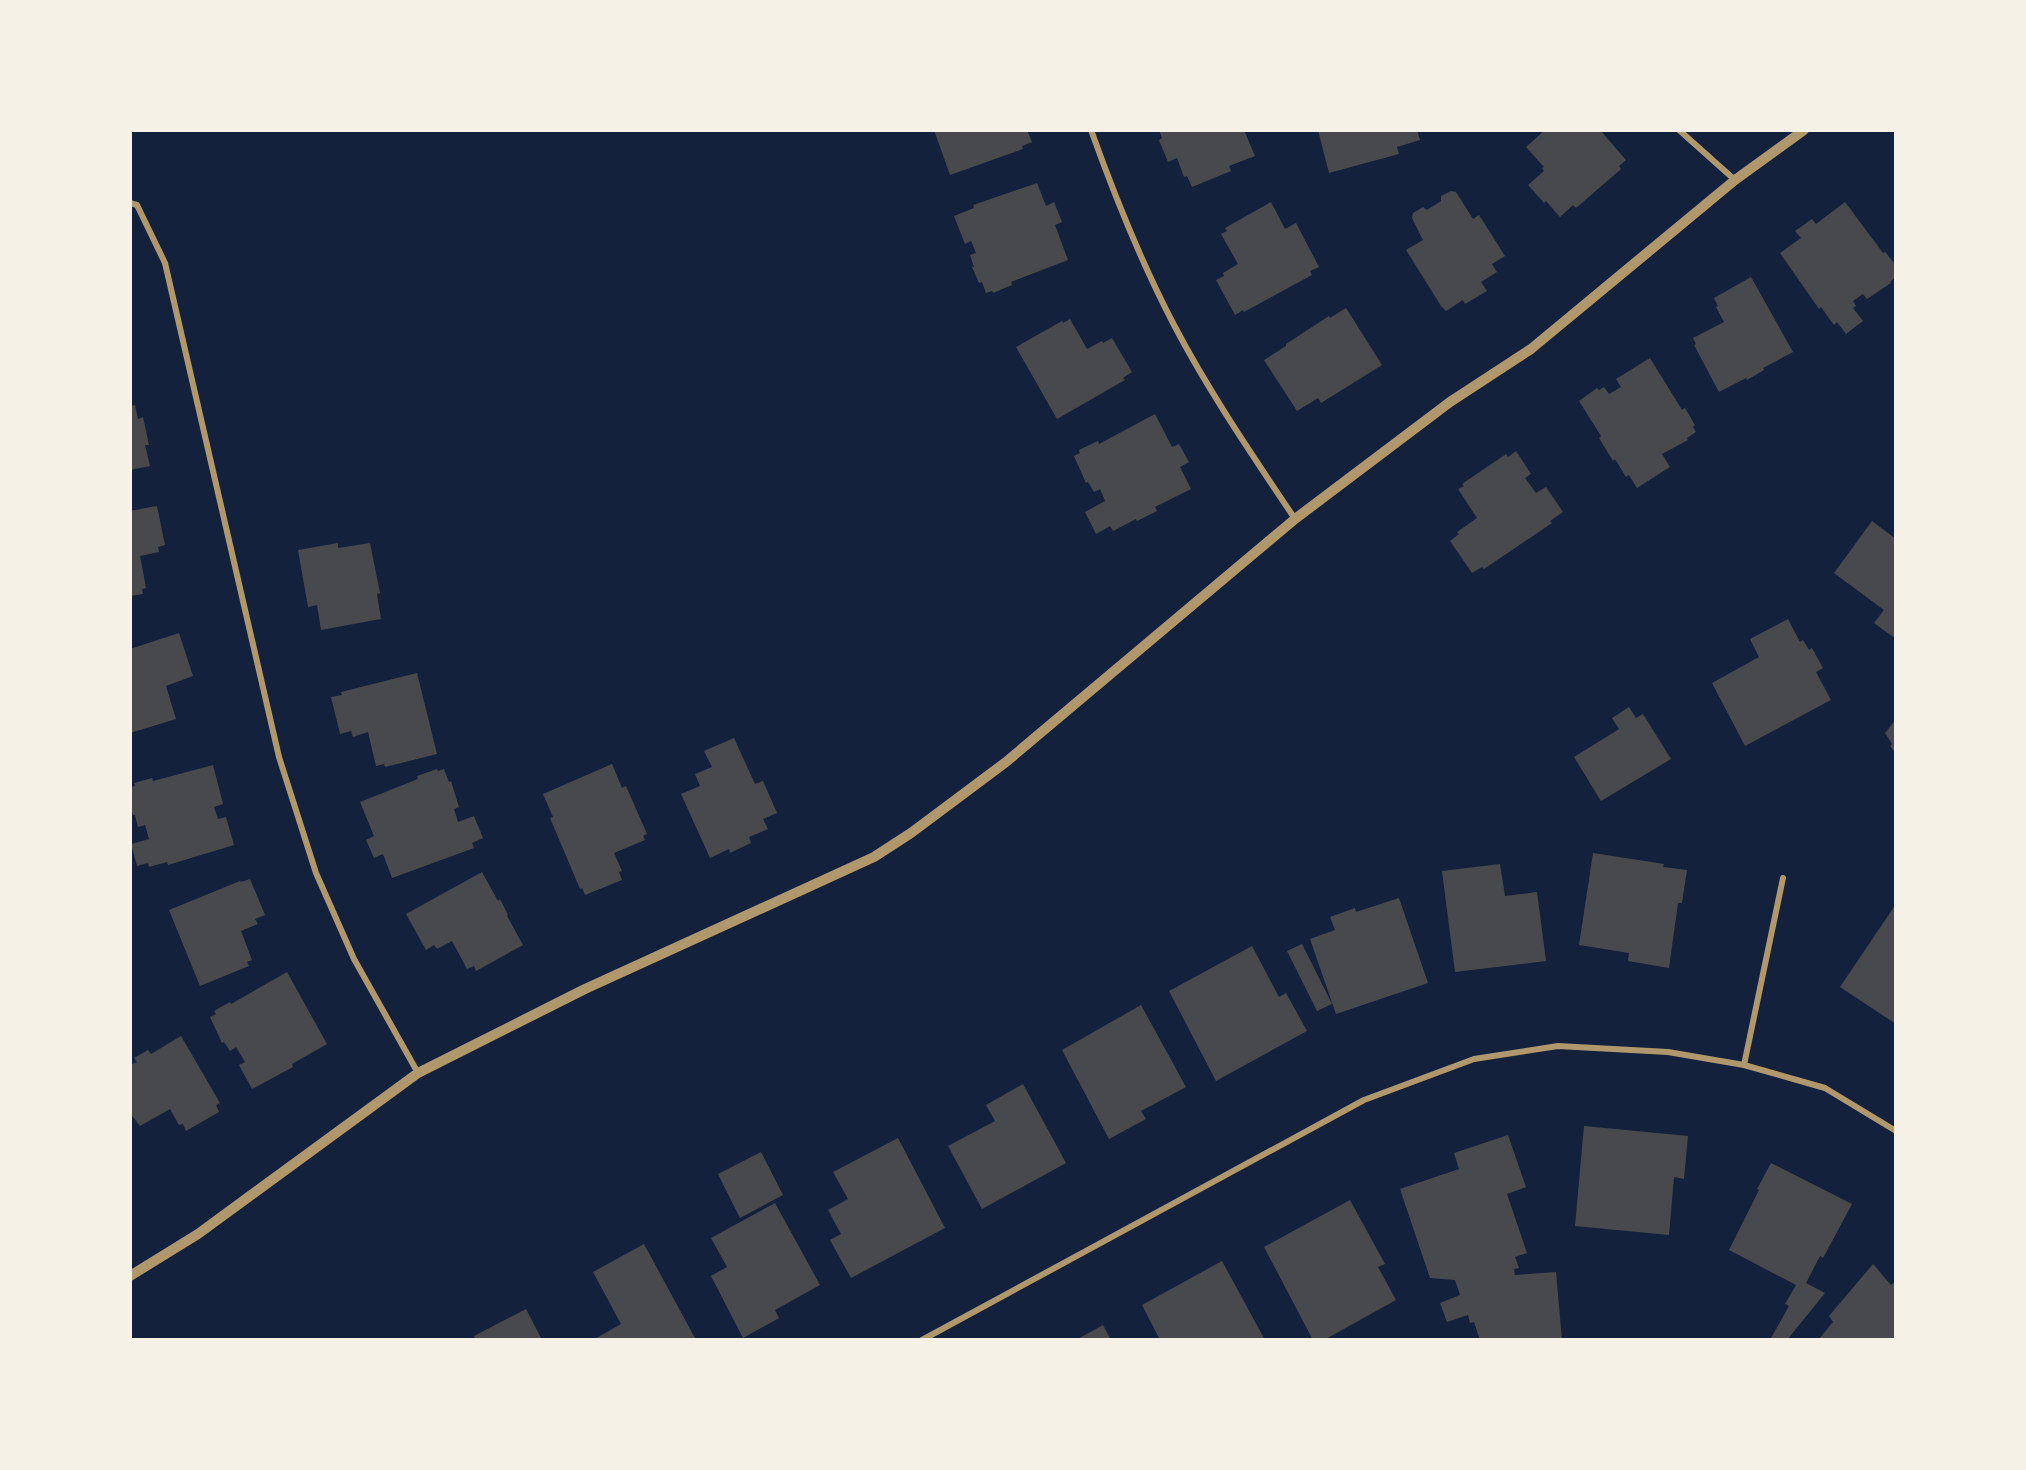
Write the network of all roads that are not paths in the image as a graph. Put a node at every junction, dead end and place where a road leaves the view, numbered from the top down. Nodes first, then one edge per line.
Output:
1 (1091, 130) edge
2 (1678, 130) edge
3 (1804, 130) edge
4 (1735, 180) junction
5 (130, 203) edge
6 (1295, 519) junction
7 (1783, 878) dead end
8 (1744, 1065) junction
9 (418, 1073) junction
10 (1896, 1131) edge
11 (130, 1276) edge
12 (922, 1340) edge

1 - 6 street
2 - 4 street
3 - 4 street
4 - 6 street
5 - 9 street
6 - 9 street
7 - 8 street
8 - 10 street
8 - 12 street
9 - 11 street

